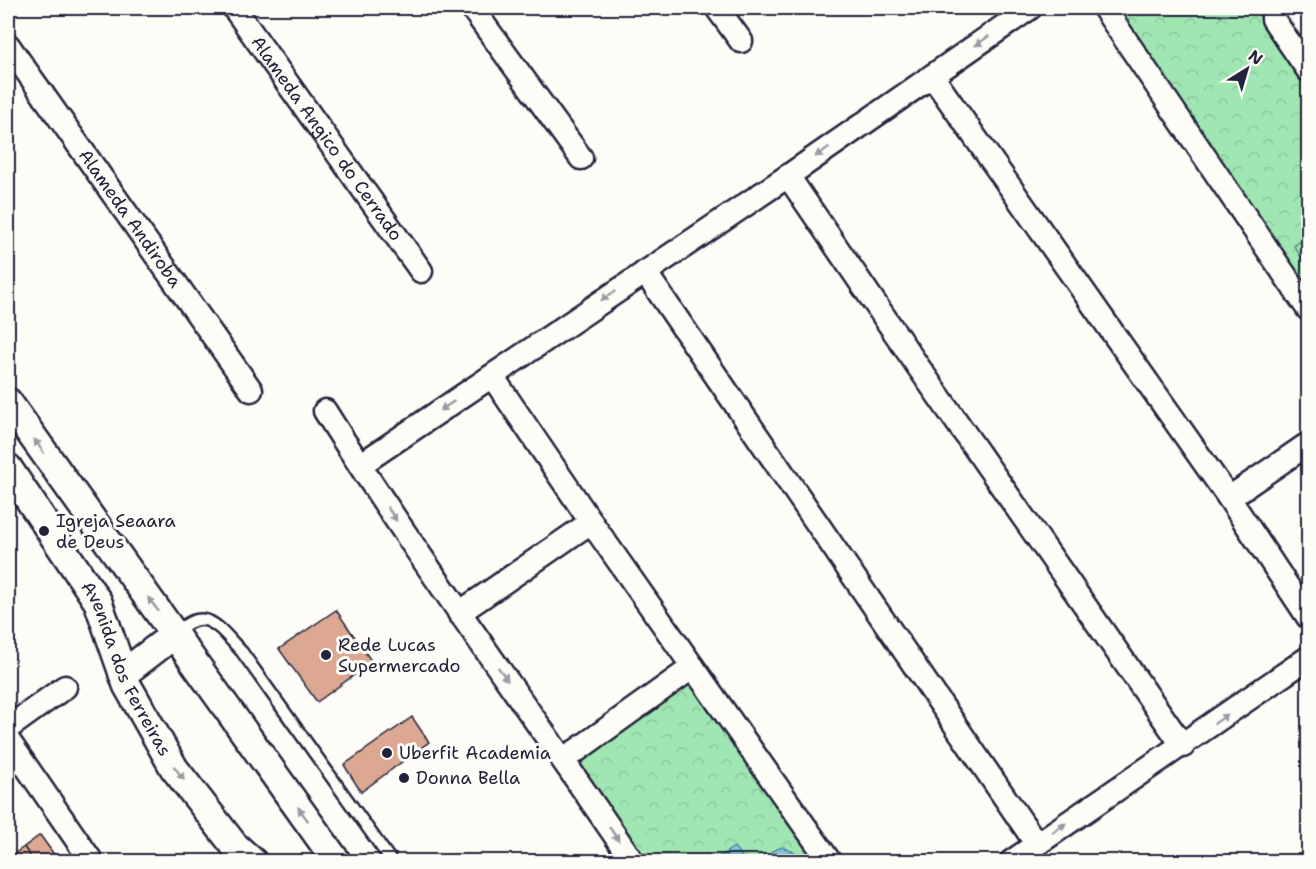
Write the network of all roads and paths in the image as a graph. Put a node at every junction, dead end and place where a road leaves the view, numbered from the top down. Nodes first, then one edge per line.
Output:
1 (234, 8) edge
2 (472, 8) edge
3 (717, 8) edge
4 (1030, 8) edge
5 (1104, 8) edge
6 (1273, 8) edge
7 (741, 41) dead end
8 (8, 45) edge
9 (1308, 70) edge
10 (932, 76) junction
11 (580, 158) dead end
12 (788, 176) junction
13 (421, 271) dead end
14 (645, 272) junction
15 (1308, 309) edge
16 (492, 376) junction
17 (251, 390) dead end
18 (8, 402) edge
19 (325, 411) dead end
20 (1308, 444) edge
21 (360, 465) junction
22 (8, 468) edge
23 (1229, 498) junction
24 (591, 522) junction
25 (459, 613) junction
26 (1308, 616) edge
27 (175, 634) junction
28 (1308, 658) edge
29 (693, 667) junction
30 (123, 674) junction
31 (65, 687) dead end
32 (8, 728) edge
33 (8, 740) edge
34 (1183, 746) junction
35 (563, 758) junction
36 (1036, 843) junction
37 (92, 861) edge
38 (253, 861) edge
39 (337, 861) edge
40 (392, 861) edge
41 (633, 861) edge
42 (830, 861) edge
43 (1011, 861) edge

1 - 13 street, Alameda Angico do Cerrado
2 - 11 street
3 - 7 street
4 -> 10 street
5 - 15 street
6 - 9 street
8 - 17 street, Alameda Andiroba
10 -> 12 street
10 - 23 street
12 - 14 street
12 - 34 street
14 -> 16 street
14 - 36 street
16 -> 21 street
16 - 24 street
27 -> 18 street
19 - 21 street
20 - 23 street
21 -> 25 street
22 - 30 street, Avenida dos Ferreiras
23 - 26 street
24 - 25 street
24 - 29 street
25 -> 35 street
27 - 30 street
39 -> 27 street
27 - 40 lane
34 -> 28 street
29 - 35 street
29 - 42 street
30 -> 38 street, Avenida dos Ferreiras
31 - 32 street
33 - 37 street
36 -> 34 street
35 -> 41 street
36 - 43 street

